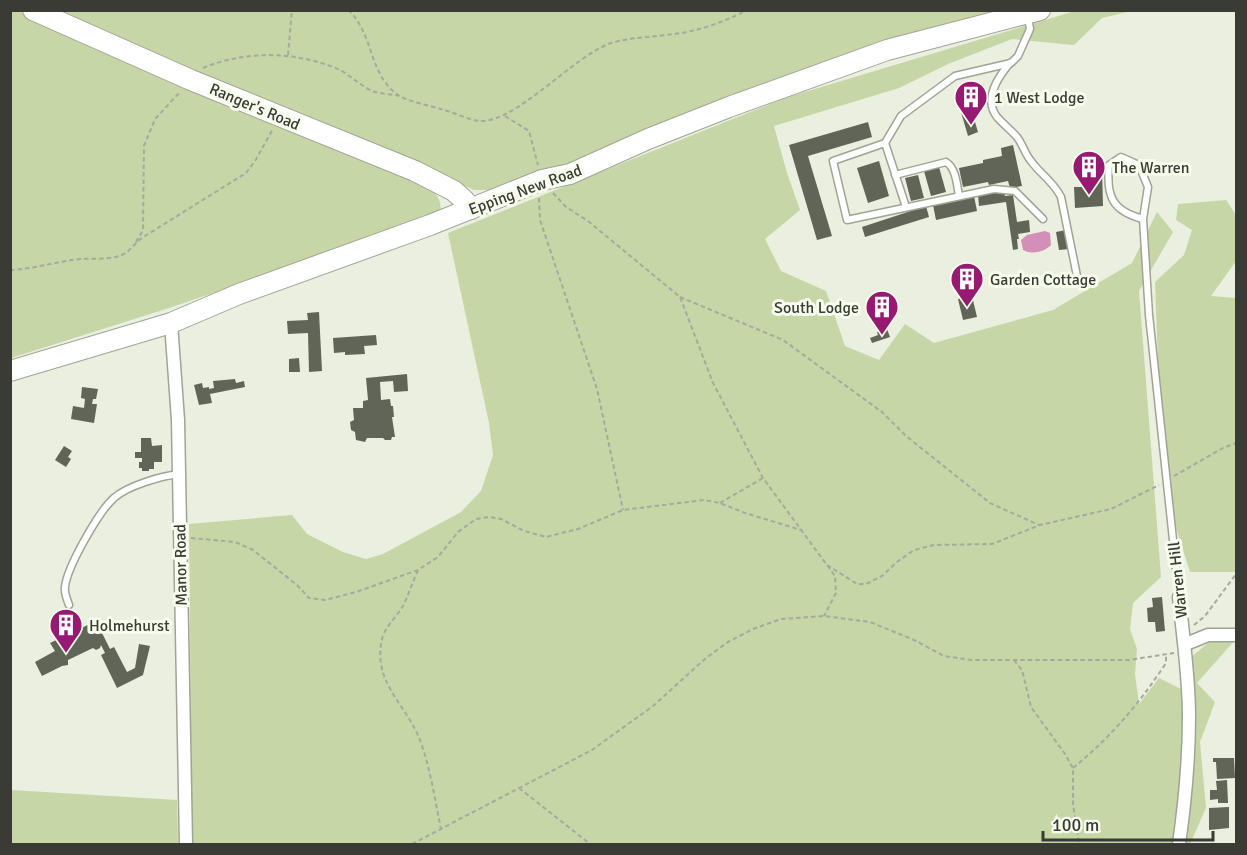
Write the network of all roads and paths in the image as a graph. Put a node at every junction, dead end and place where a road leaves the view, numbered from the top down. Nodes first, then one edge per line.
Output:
1 (33, 10) edge
2 (292, 10) edge
3 (348, 10) edge
4 (747, 10) edge
5 (1034, 12) edge
6 (288, 55) dead end
7 (1011, 63) junction
8 (505, 116) junction
9 (273, 129) dead end
10 (885, 143) junction
11 (895, 175) junction
12 (542, 180) junction
13 (959, 196) junction
14 (906, 207) junction
15 (471, 209) junction
16 (1043, 219) dead end
17 (1143, 219) junction
18 (10, 270) edge
19 (1078, 281) dead end
20 (680, 297) junction
21 (171, 323) junction
22 (10, 371) edge
23 (1236, 443) edge
24 (179, 474) junction
25 (763, 478) junction
26 (1166, 481) junction
27 (720, 503) junction
28 (623, 510) junction
29 (1040, 525) junction
30 (801, 530) junction
31 (179, 538) junction
32 (825, 563) junction
33 (418, 570) junction
34 (1236, 574) edge
35 (1179, 597) joint
36 (69, 605) dead end
37 (824, 616) junction
38 (1236, 635) edge
39 (1185, 643) junction
40 (1166, 655) junction
41 (1014, 660) junction
42 (1073, 768) junction
43 (519, 788) junction
44 (441, 829) junction
45 (186, 844) edge
46 (412, 844) edge
47 (590, 844) edge
48 (1079, 844) edge
49 (1179, 844) edge

1 - 15 main road, Ranger's Road
2 - 6 path
3 - 8 path
4 - 8 path
5 - 7 lane
5 - 12 main road, Epping New Road
7 - 10 lane
7 - 19 lane
8 - 12 path
9 - 18 path
10 - 11 lane
10 - 14 lane
11 - 13 lane
11 - 14 lane
12 - 15 main road, Epping New Road
12 - 20 path
12 - 28 path
13 - 14 lane
13 - 16 lane
15 - 21 main road, Epping New Road
17 - 17 lane, Warren Hill
17 - 26 lane, Warren Hill
20 - 25 path
20 - 29 path
21 - 22 main road, Epping New Road
21 - 24 street, Manor Road
23 - 26 path
24 - 31 street, Manor Road
24 - 36 lane
25 - 27 path
25 - 30 path
26 - 29 path
26 - 35 lane, Warren Hill
27 - 28 path
27 - 30 path
28 - 33 path
29 - 32 path
30 - 32 path
31 - 33 path
31 - 45 street, Manor Road
32 - 37 path
33 - 44 path
34 - 39 path
35 - 39 street, Warren Hill
37 - 41 path
37 - 43 path
38 - 39 street
39 - 40 path
39 - 49 street, Warren Hill
40 - 41 path
40 - 42 path
41 - 42 path
42 - 48 path
43 - 44 path
43 - 47 path
44 - 46 path

